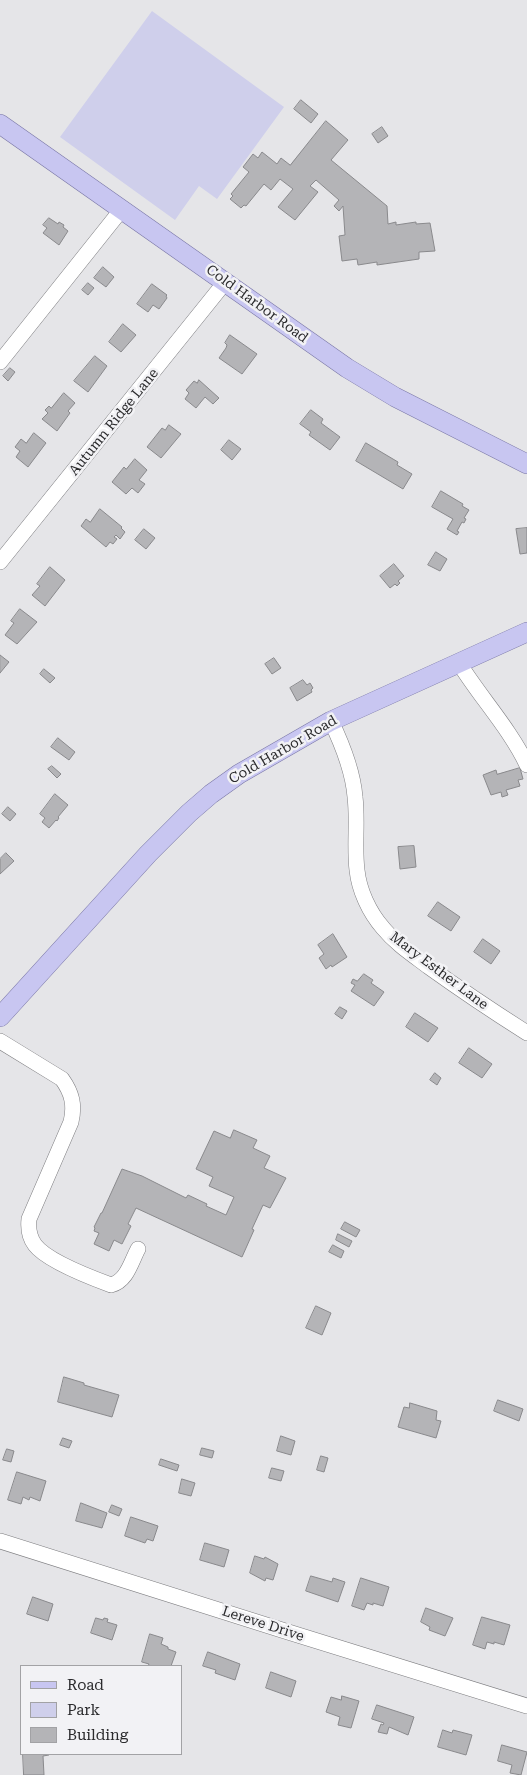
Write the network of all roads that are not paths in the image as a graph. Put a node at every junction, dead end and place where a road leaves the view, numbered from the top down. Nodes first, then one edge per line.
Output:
1 (0, 124) edge
2 (122, 209) junction
3 (226, 281) junction
4 (0, 362) edge
5 (527, 464) edge
6 (0, 562) edge
7 (527, 632) edge
8 (459, 663) junction
9 (331, 721) junction
10 (527, 766) edge
11 (0, 1017) edge
12 (527, 1033) edge
13 (0, 1041) edge
14 (138, 1249) dead end
15 (0, 1540) edge
16 (527, 1706) edge

1 - 2 main road, Cold Harbor Road
2 - 3 main road, Cold Harbor Road
2 - 4 street
3 - 5 main road, Cold Harbor Road
3 - 6 street, Autumn Ridge Lane
7 - 8 main road, Cold Harbor Road
8 - 9 main road, Cold Harbor Road
8 - 10 street
9 - 11 main road, Cold Harbor Road
9 - 12 street, Mary Esther Lane
13 - 14 street
15 - 16 street, Lereve Drive

